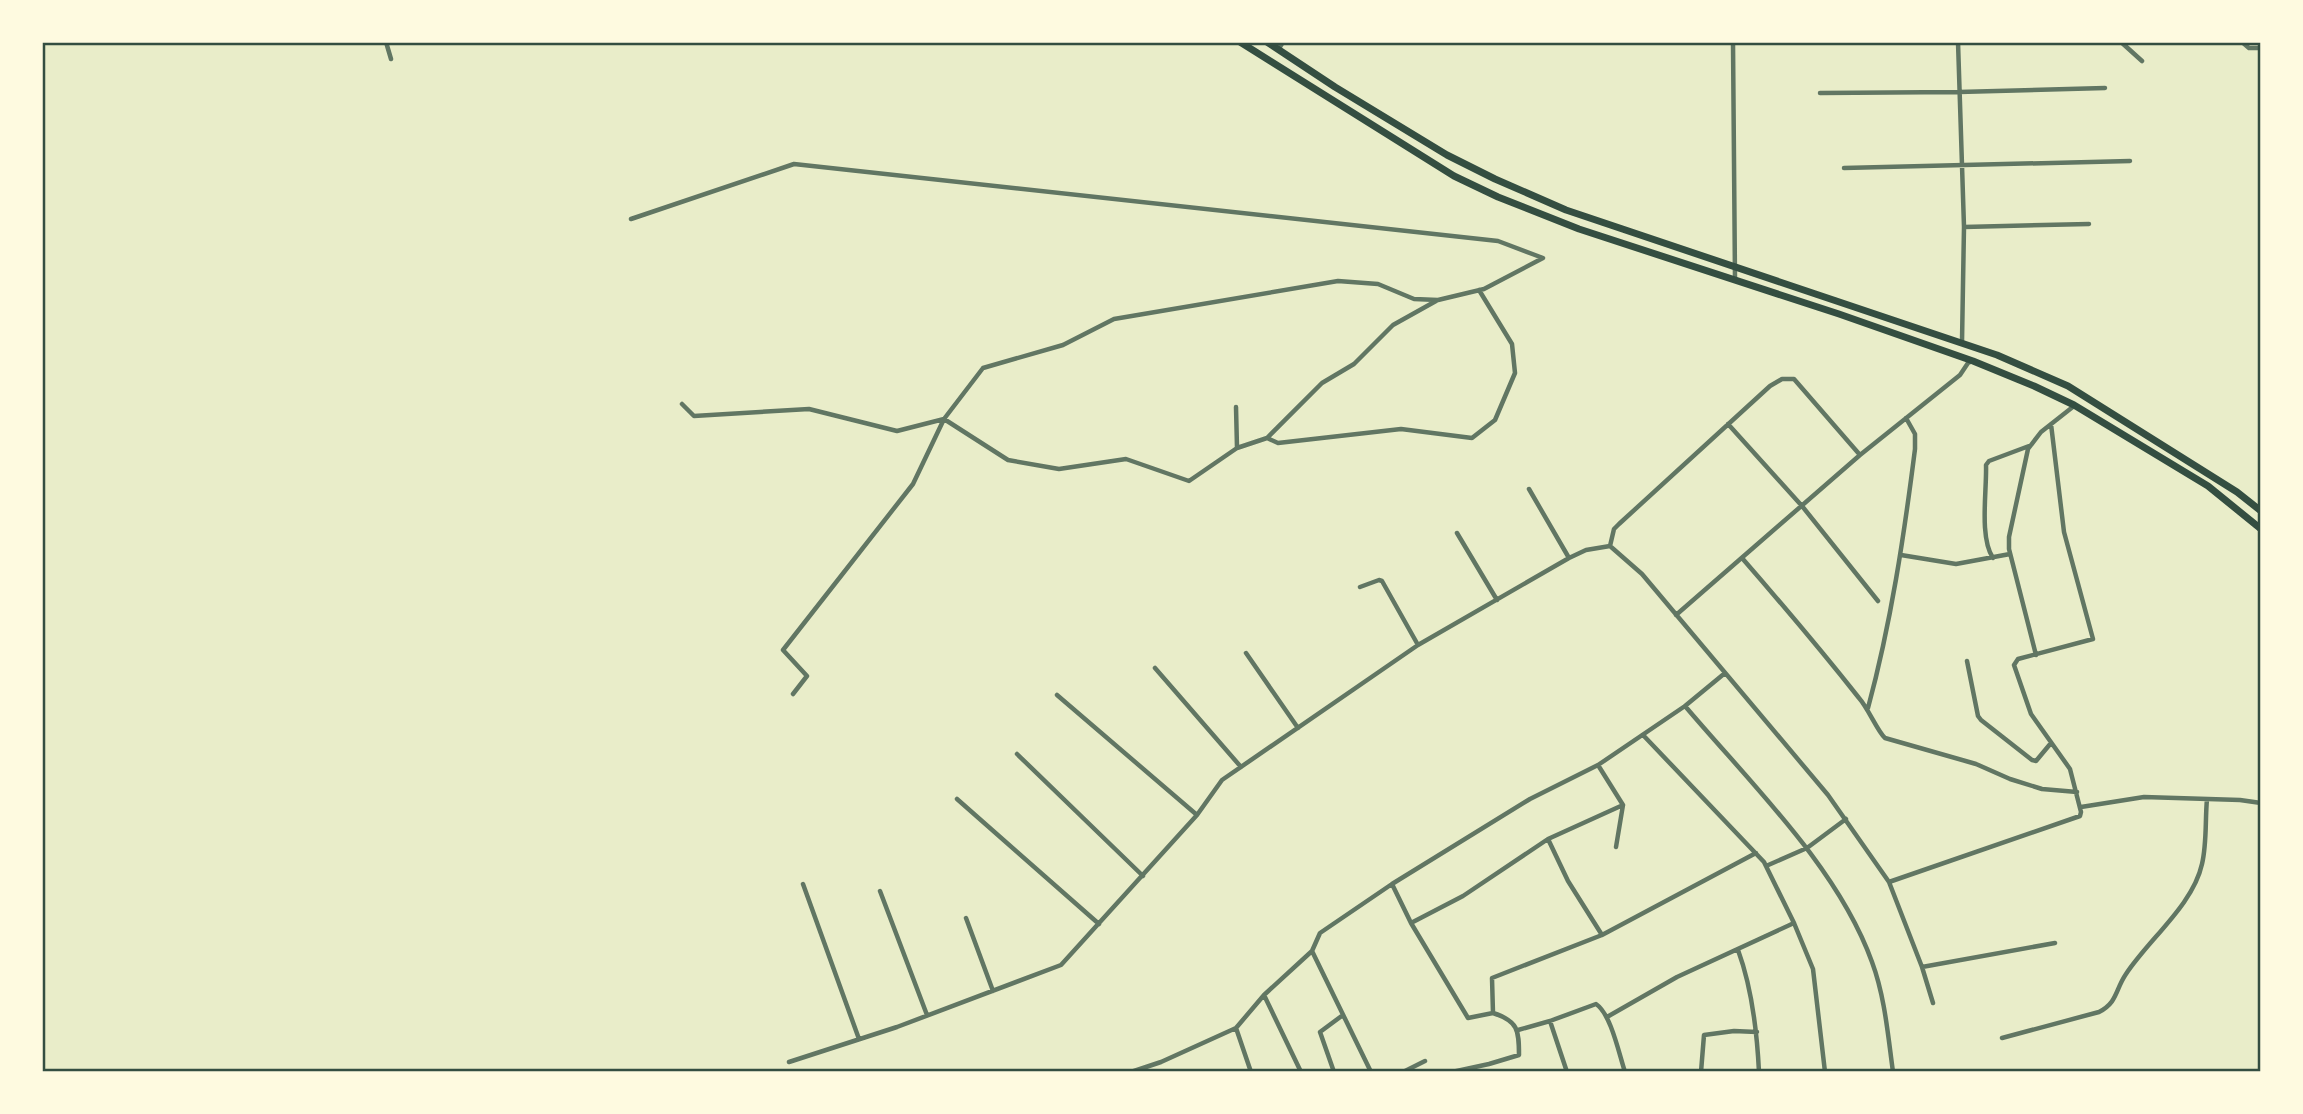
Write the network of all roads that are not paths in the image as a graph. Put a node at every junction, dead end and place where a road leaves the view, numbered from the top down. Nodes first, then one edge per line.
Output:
1 (386, 42) edge
2 (1240, 42) edge
3 (1266, 42) edge
4 (1732, 42) edge
5 (1958, 42) edge
6 (2121, 42) edge
7 (2242, 42) edge
8 (1281, 46) edge
9 (2261, 48) edge
10 (391, 59) dead end
11 (2142, 61) dead end
12 (2105, 88) dead end
13 (1959, 92) junction
14 (1820, 93) dead end
15 (2130, 162) dead end
16 (1960, 165) junction
17 (1844, 168) dead end
18 (631, 219) dead end
19 (2089, 223) dead end
20 (1964, 227) junction
21 (1735, 268) junction
22 (1735, 280) junction
23 (1479, 290) junction
24 (1438, 300) junction
25 (1962, 342) junction
26 (1972, 361) junction
27 (682, 404) dead end
28 (2074, 405) junction
29 (1236, 407) dead end
30 (1906, 418) junction
31 (944, 419) junction
32 (1728, 424) junction
33 (2051, 424) junction
34 (1266, 438) junction
35 (2029, 446) junction
36 (1237, 448) junction
37 (1860, 455) junction
38 (1529, 489) dead end
39 (1802, 506) junction
40 (2261, 511) edge
41 (2261, 528) edge
42 (1457, 533) dead end
43 (1611, 546) junction
44 (2010, 554) junction
45 (1901, 555) junction
46 (1569, 558) junction
47 (1742, 558) junction
48 (1993, 558) junction
49 (1360, 587) dead end
50 (1497, 600) junction
51 (1878, 601) dead end
52 (1676, 615) junction
53 (1418, 645) junction
54 (1246, 653) dead end
55 (2036, 655) junction
56 (1967, 661) dead end
57 (1155, 668) dead end
58 (1725, 673) junction
59 (793, 694) dead end
60 (1058, 695) dead end
61 (1685, 706) junction
62 (1868, 709) junction
63 (1298, 728) junction
64 (1643, 735) junction
65 (2052, 743) junction
66 (1017, 754) dead end
67 (1598, 765) junction
68 (1241, 767) junction
69 (2077, 792) junction
70 (957, 799) dead end
71 (2207, 799) junction
72 (2261, 803) edge
73 (1623, 805) junction
74 (2081, 807) junction
75 (1197, 816) junction
76 (1846, 818) junction
77 (1548, 839) junction
78 (1616, 847) dead end
79 (1807, 848) junction
80 (1756, 853) junction
81 (1766, 866) junction
82 (1143, 876) junction
83 (1889, 882) junction
84 (803, 884) dead end
85 (1392, 884) junction
86 (880, 891) dead end
87 (966, 918) dead end
88 (1411, 923) junction
89 (1794, 923) junction
90 (1099, 924) junction
91 (1602, 935) junction
92 (2054, 943) dead end
93 (1738, 950) junction
94 (1312, 951) junction
95 (1922, 967) junction
96 (993, 990) junction
97 (1264, 995) junction
98 (1933, 1003) dead end
99 (1493, 1013) junction
100 (927, 1015) junction
101 (1343, 1015) junction
102 (1606, 1017) junction
103 (1550, 1021) junction
104 (1236, 1028) junction
105 (1518, 1030) junction
106 (1757, 1032) junction
107 (2002, 1038) dead end
108 (859, 1039) junction
109 (1425, 1061) dead end
110 (789, 1062) dead end
111 (1131, 1072) edge
112 (1251, 1072) edge
113 (1301, 1072) edge
114 (1334, 1072) edge
115 (1371, 1072) edge
116 (1404, 1072) edge
117 (1452, 1072) edge
118 (1567, 1072) edge
119 (1625, 1072) edge
120 (1701, 1072) edge
121 (1759, 1072) edge
122 (1825, 1072) edge
123 (1893, 1072) edge

1 - 10 street
2 - 22 highway
3 - 8 highway
4 - 21 street
5 - 13 street
6 - 11 street
7 - 9 street
8 - 21 highway
12 - 13 street
13 - 14 street
13 - 16 street
15 - 16 street
16 - 17 street
16 - 20 street
18 - 23 street
19 - 20 street
20 - 25 street
21 - 22 street
21 - 25 highway
22 - 26 highway
23 - 24 street
23 - 34 street
24 - 31 street
24 - 34 street
25 - 40 highway
26 - 28 highway
26 - 30 street
27 - 31 street
28 - 33 street
28 - 41 highway
29 - 36 street
30 - 37 street
30 - 45 street
31 - 36 street
31 - 59 street
32 - 37 street
32 - 39 street
32 - 43 street
33 - 35 street
33 - 55 street
34 - 36 street
35 - 44 street
35 - 48 street
37 - 39 street
38 - 46 street
39 - 47 street
39 - 51 street
42 - 50 street
43 - 46 street
43 - 52 street
44 - 48 street
44 - 55 street
45 - 48 street
45 - 62 street
46 - 50 street
47 - 52 street
47 - 62 street
49 - 53 street
50 - 53 street
52 - 58 street
53 - 63 street
54 - 63 street
55 - 65 street
56 - 65 street
57 - 68 street
58 - 61 street
58 - 76 street
60 - 75 street
61 - 64 street
61 - 79 street
62 - 69 street
63 - 68 street
64 - 67 street
64 - 80 street
65 - 69 street
66 - 82 street
67 - 73 street
67 - 85 street
68 - 75 street
69 - 74 street
70 - 90 street
71 - 72 street
71 - 74 street
71 - 107 street
73 - 77 street
73 - 78 street
74 - 83 street
75 - 82 street
76 - 79 street
76 - 83 street
77 - 88 street
77 - 91 street
79 - 81 street
79 - 123 street
80 - 81 street
80 - 91 street
81 - 89 street
82 - 90 street
83 - 95 street
84 - 108 street
85 - 88 street
85 - 94 street
86 - 100 street
87 - 96 street
88 - 99 street
89 - 93 street
89 - 122 street
90 - 96 street
91 - 99 street
92 - 95 street
93 - 102 street
93 - 106 street
94 - 97 street
94 - 101 street
95 - 98 street
96 - 100 street
97 - 104 street
97 - 113 street
99 - 105 street
100 - 108 street
101 - 114 street
101 - 115 street
102 - 103 street
102 - 119 street
103 - 105 street
103 - 118 street
104 - 111 street
104 - 112 street
105 - 117 street
106 - 120 street
106 - 121 street
108 - 110 street
109 - 116 street

